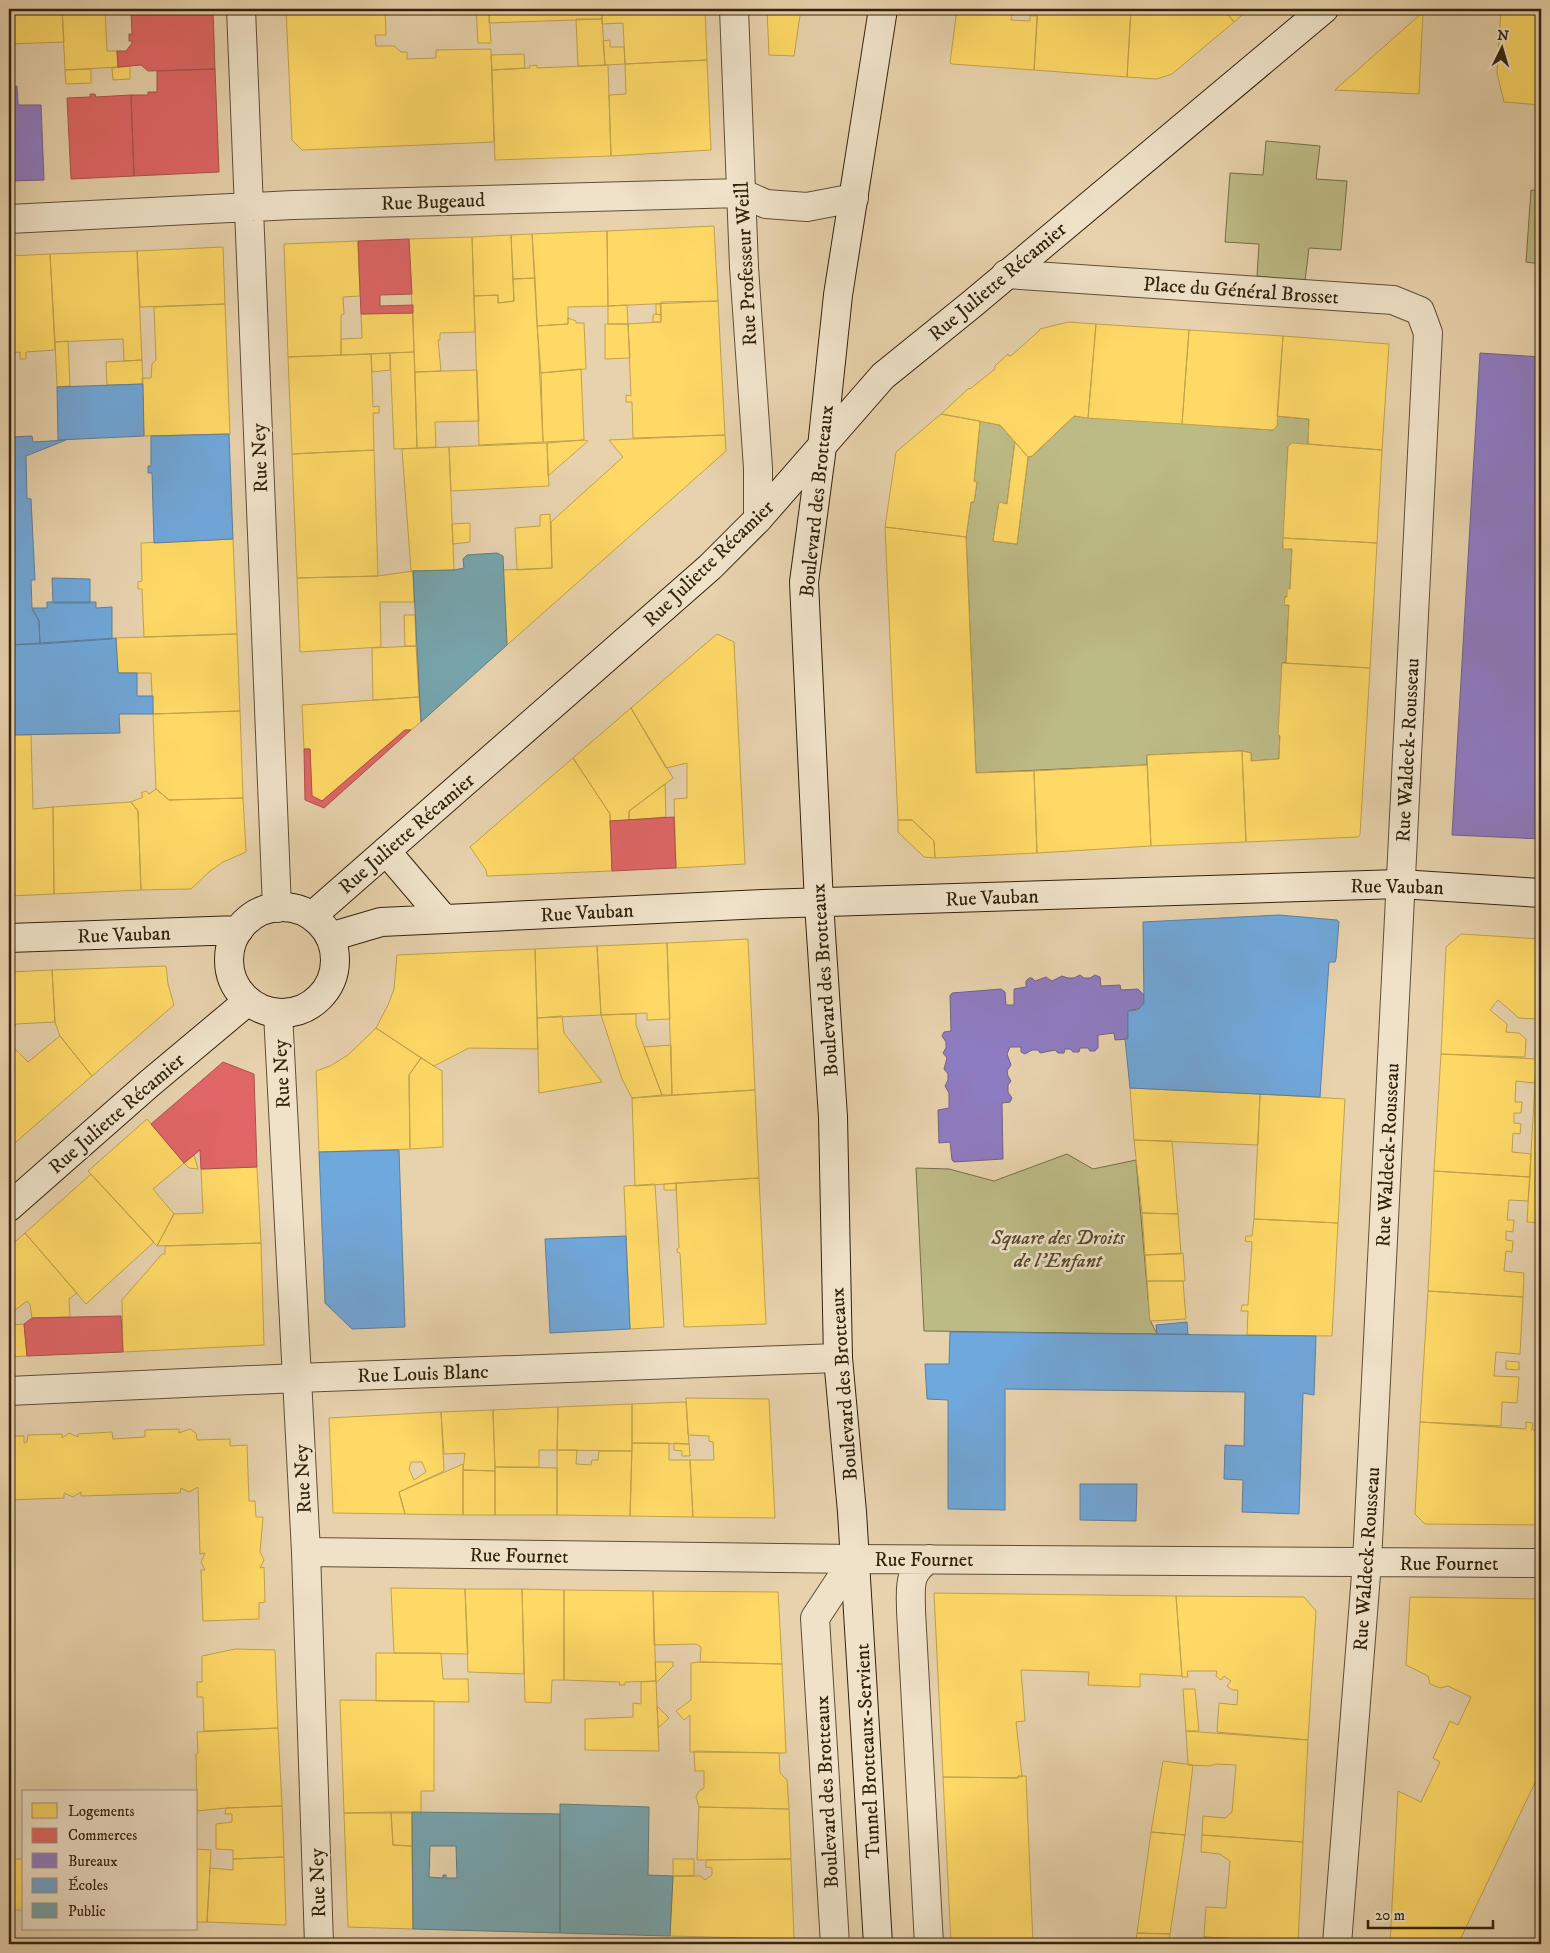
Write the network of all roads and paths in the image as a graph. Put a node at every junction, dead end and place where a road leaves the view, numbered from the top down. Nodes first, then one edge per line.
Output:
1 (241, 9) edge
2 (734, 9) edge
3 (883, 9) edge
4 (1324, 9) edge
5 (741, 193) junction
6 (854, 198) junction
7 (249, 207) junction
8 (9, 219) edge
9 (1006, 274) junction
10 (1426, 364) joint
11 (822, 446) junction
12 (758, 519) junction
13 (386, 851) junction
14 (1400, 884) junction
15 (1541, 892) edge
16 (819, 903) junction
17 (277, 908) junction
18 (312, 916) junction
19 (443, 918) junction
20 (240, 930) junction
21 (330, 937) junction
22 (9, 938) edge
23 (248, 1001) junction
24 (278, 1013) junction
25 (9, 1206) edge
26 (838, 1358) junction
27 (297, 1378) junction
28 (9, 1391) edge
29 (306, 1552) junction
30 (854, 1558) junction
31 (929, 1559) junction
32 (1367, 1562) junction
33 (1541, 1563) edge
34 (319, 1944) edge
35 (835, 1944) edge
36 (878, 1944) edge
37 (929, 1944) edge
38 (1337, 1944) edge

1 - 7 street, Rue Ney
2 - 5 street, Rue Professeur Weill
3 - 6 street, Boulevard des Brotteaux
4 - 9 street, Rue Juliette Récamier
5 - 6 street, Rue Bugeaud
5 - 7 street, Rue Bugeaud
5 - 12 street, Rue Professeur Weill
6 - 11 street, Boulevard des Brotteaux
7 - 8 street, Rue Bugeaud
7 - 17 street, Rue Ney
9 - 10 street, Place du Général Brosset
9 - 11 street, Rue Juliette Récamier
10 - 14 street, Rue Waldeck-Rousseau
11 - 12 street, Rue Juliette Récamier
11 - 16 street, Boulevard des Brotteaux
12 - 13 street, Rue Juliette Récamier
13 - 18 street, Rue Juliette Récamier
13 - 19 street
14 - 15 street, Rue Vauban
14 - 16 street, Rue Vauban
14 - 32 street, Rue Waldeck-Rousseau
16 - 19 street, Rue Vauban
16 - 26 street, Boulevard des Brotteaux
17 - 18 street
17 - 20 street
18 - 21 street
19 - 21 street, Rue Vauban
20 - 22 street, Rue Vauban
20 - 23 street
21 - 24 street
23 - 24 street
23 - 25 street, Rue Juliette Récamier
24 - 27 street, Rue Ney
26 - 27 street, Rue Louis Blanc
26 - 30 street, Boulevard des Brotteaux
27 - 28 street, Rue Louis Blanc
27 - 29 street, Rue Ney
29 - 30 street, Rue Fournet
29 - 34 street, Rue Ney
30 - 31 street, Rue Fournet
30 - 35 street, Boulevard des Brotteaux
30 - 36 street, Tunnel Brotteaux-Servient
31 - 32 street, Rue Fournet
31 - 37 street
32 - 33 street, Rue Fournet
32 - 38 street, Rue Waldeck-Rousseau

